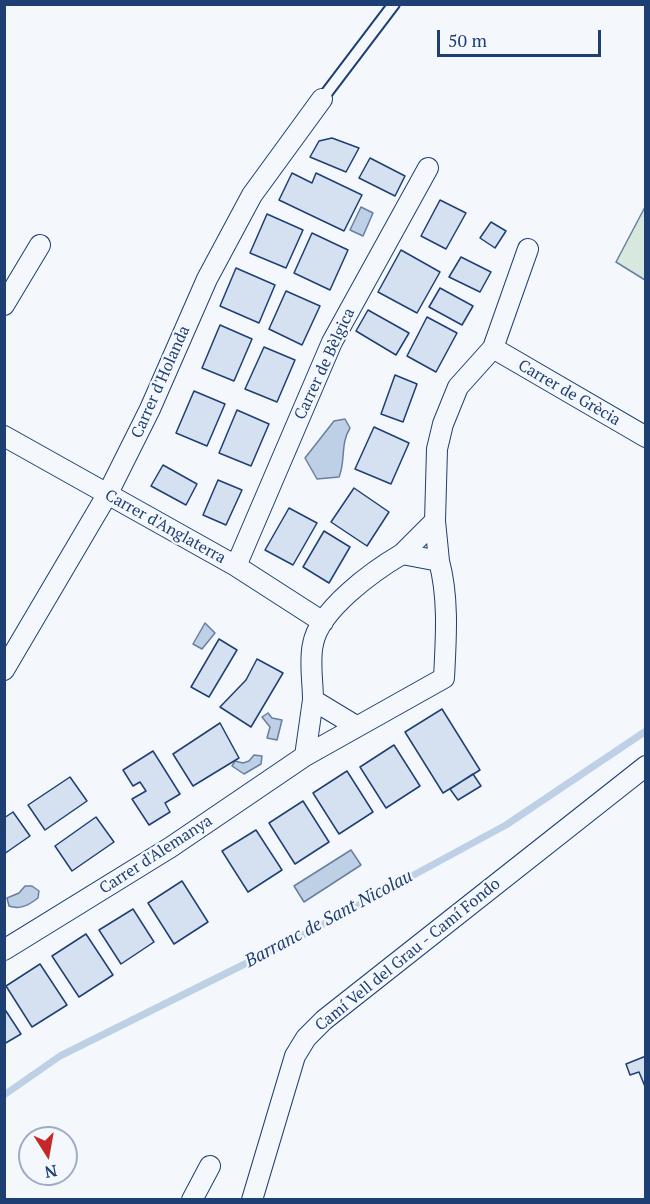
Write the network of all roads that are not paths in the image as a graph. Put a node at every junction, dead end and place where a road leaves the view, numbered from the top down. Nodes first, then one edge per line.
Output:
1 (394, 4) edge
2 (322, 99) joint
3 (428, 168) dead end
4 (40, 245) dead end
5 (528, 249) dead end
6 (4, 305) edge
7 (493, 348) junction
8 (4, 436) edge
9 (645, 437) edge
10 (107, 495) junction
11 (435, 521) junction
12 (402, 554) junction
13 (439, 561) junction
14 (237, 566) junction
15 (323, 622) junction
16 (4, 670) edge
17 (313, 700) junction
18 (356, 726) junction
19 (305, 756) junction
20 (645, 766) edge
21 (4, 950) edge
22 (210, 1166) dead end
23 (192, 1200) edge
24 (252, 1200) edge

1 - 2 lane
2 - 10 street, Carrer d'Holanda
3 - 14 street, Carrer de Bèlgica
4 - 6 street
5 - 7 street
7 - 9 street, Carrer de Grècia
7 - 11 street
8 - 10 street, Carrer d'Anglaterra
10 - 14 street, Carrer d'Anglaterra
10 - 16 street, Carrer d'Holanda
11 - 12 street
11 - 13 street
12 - 13 street
12 - 15 street
13 - 18 street
14 - 15 street, Carrer d'Anglaterra
15 - 17 street
17 - 18 street
17 - 19 street
18 - 19 street, Carrer d'Alemanya
19 - 21 street, Carrer d'Alemanya
20 - 24 street, Camí Vell del Grau - Camí Fondo
22 - 23 street

